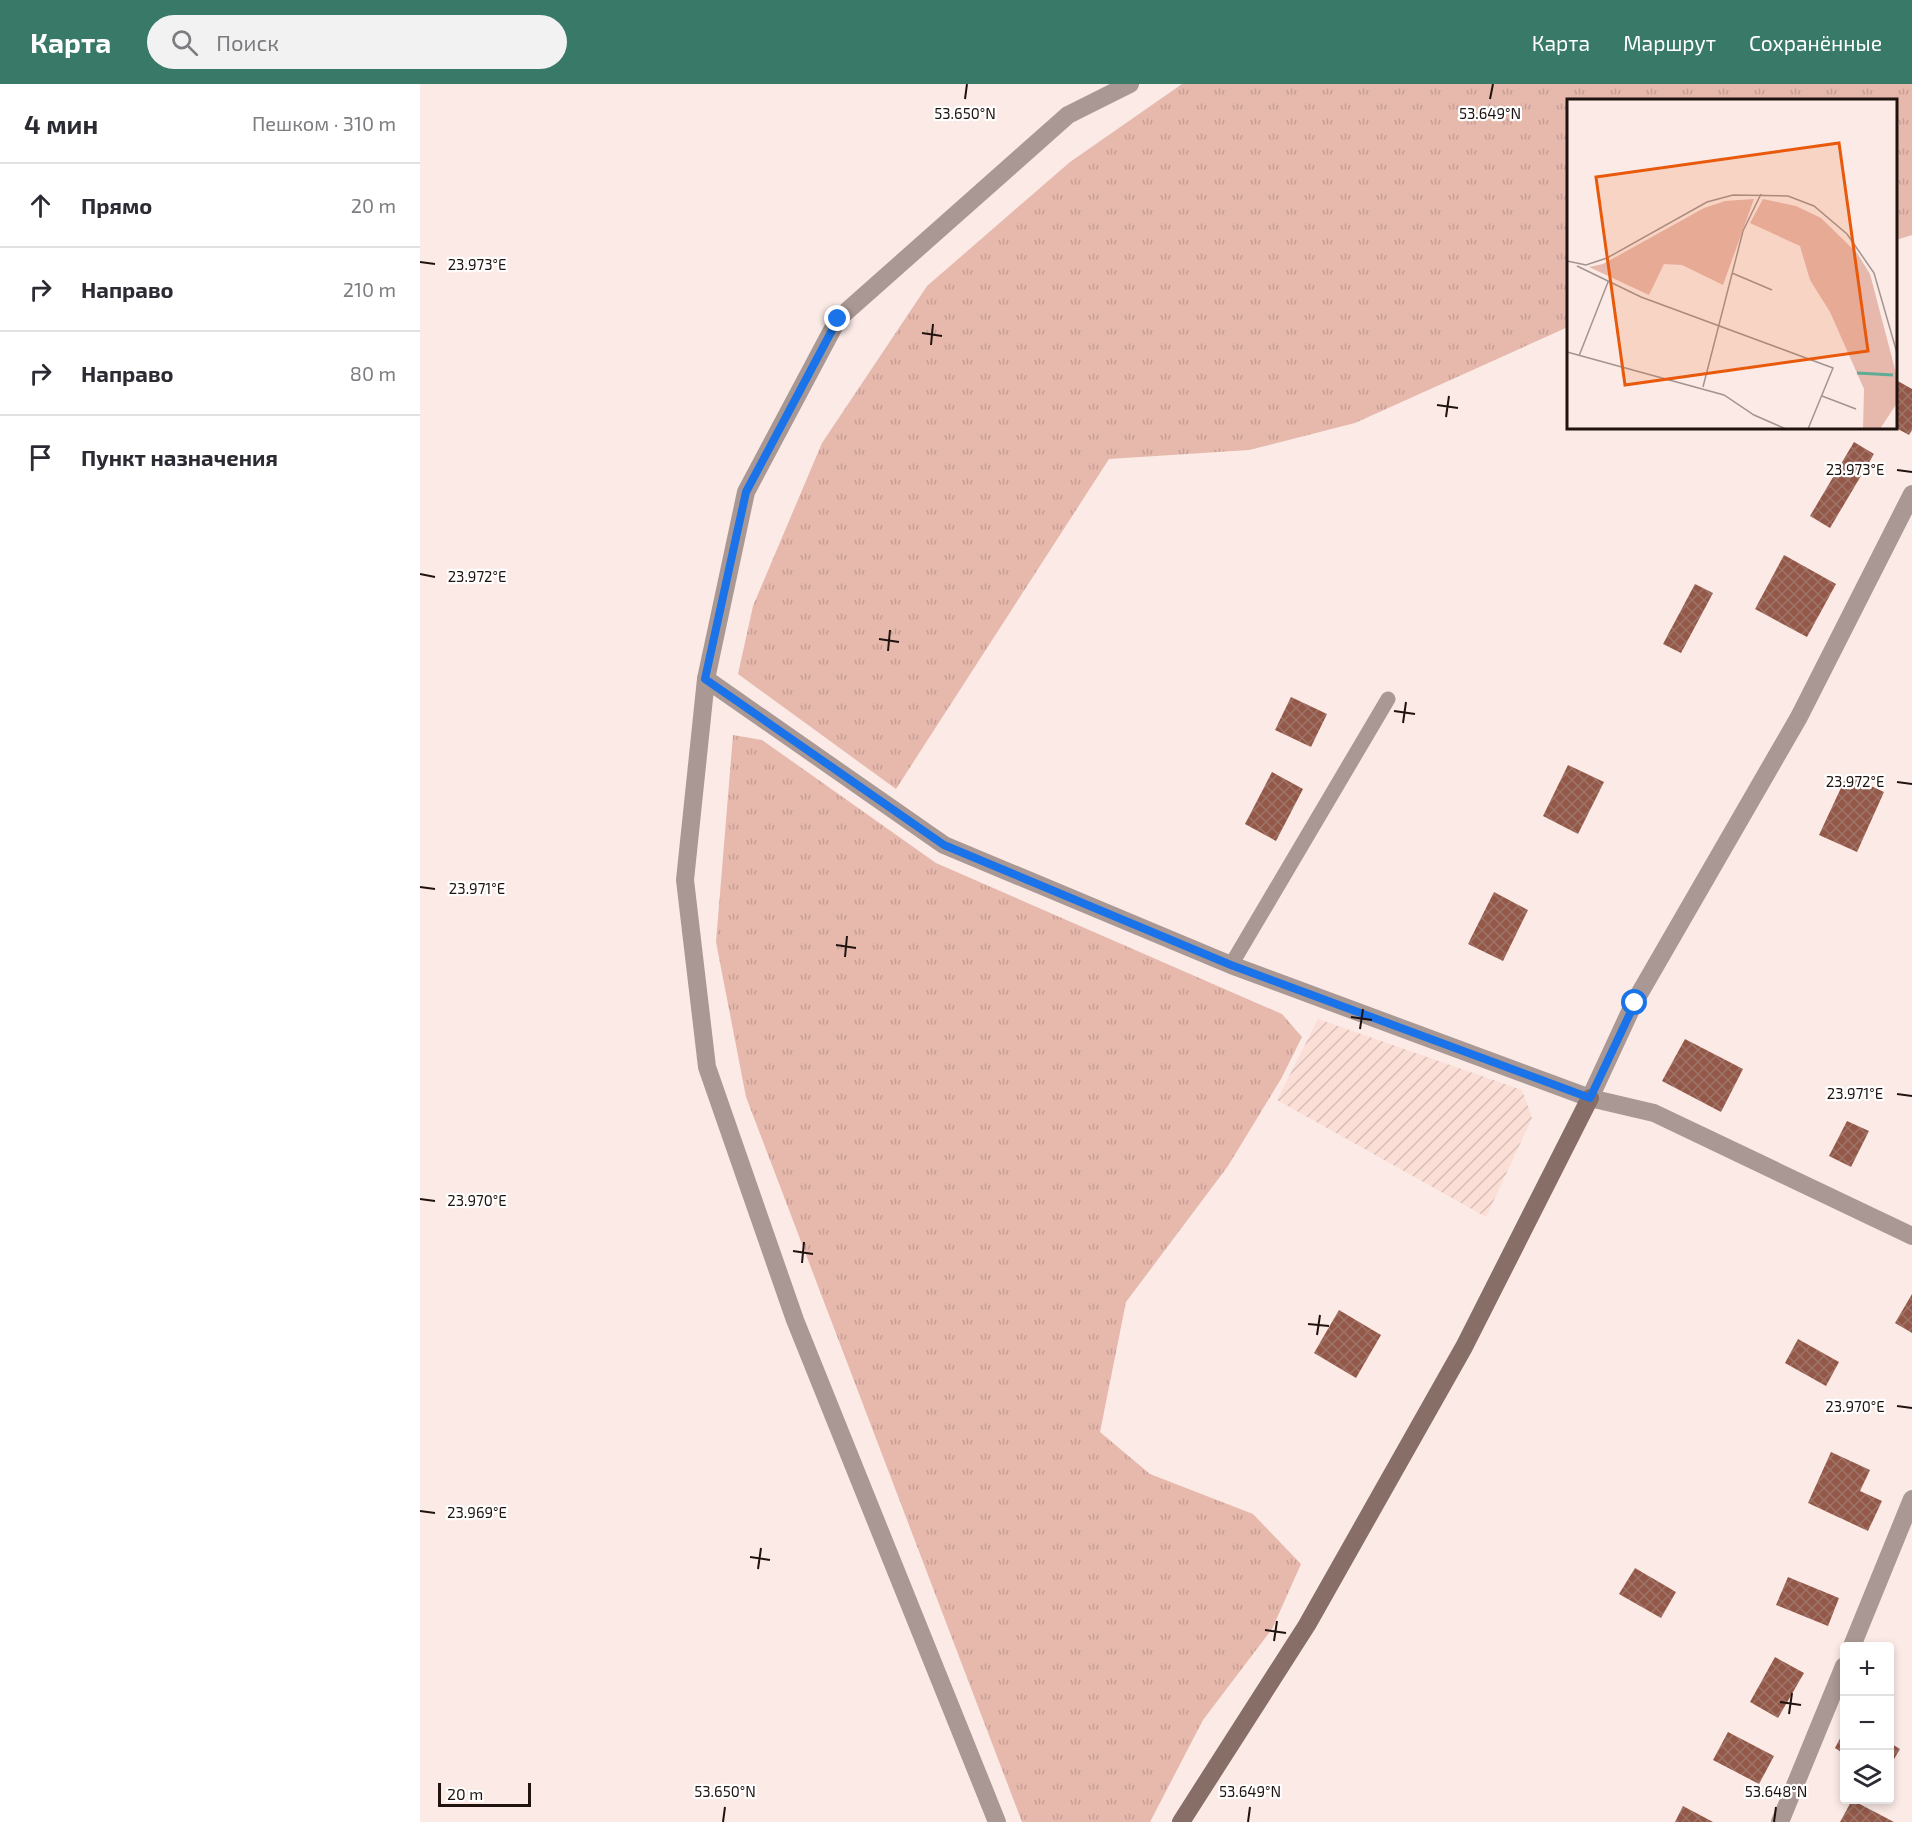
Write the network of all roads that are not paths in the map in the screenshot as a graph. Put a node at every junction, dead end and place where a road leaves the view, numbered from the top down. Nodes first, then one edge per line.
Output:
1 (1130, 84) edge
2 (1912, 494) edge
3 (705, 679) junction
4 (1388, 699) dead end
5 (1231, 965) junction
6 (1590, 1098) junction
7 (1912, 1236) edge
8 (1912, 1499) edge
9 (1854, 1642) edge
10 (1840, 1678) edge
11 (997, 1822) edge
12 (1181, 1822) edge
13 (1780, 1822) edge

1 - 3 street
2 - 6 street
3 - 5 street
3 - 11 street
4 - 5 lane
5 - 6 street
6 - 7 street
6 - 12 street
8 - 9 street
10 - 13 street

